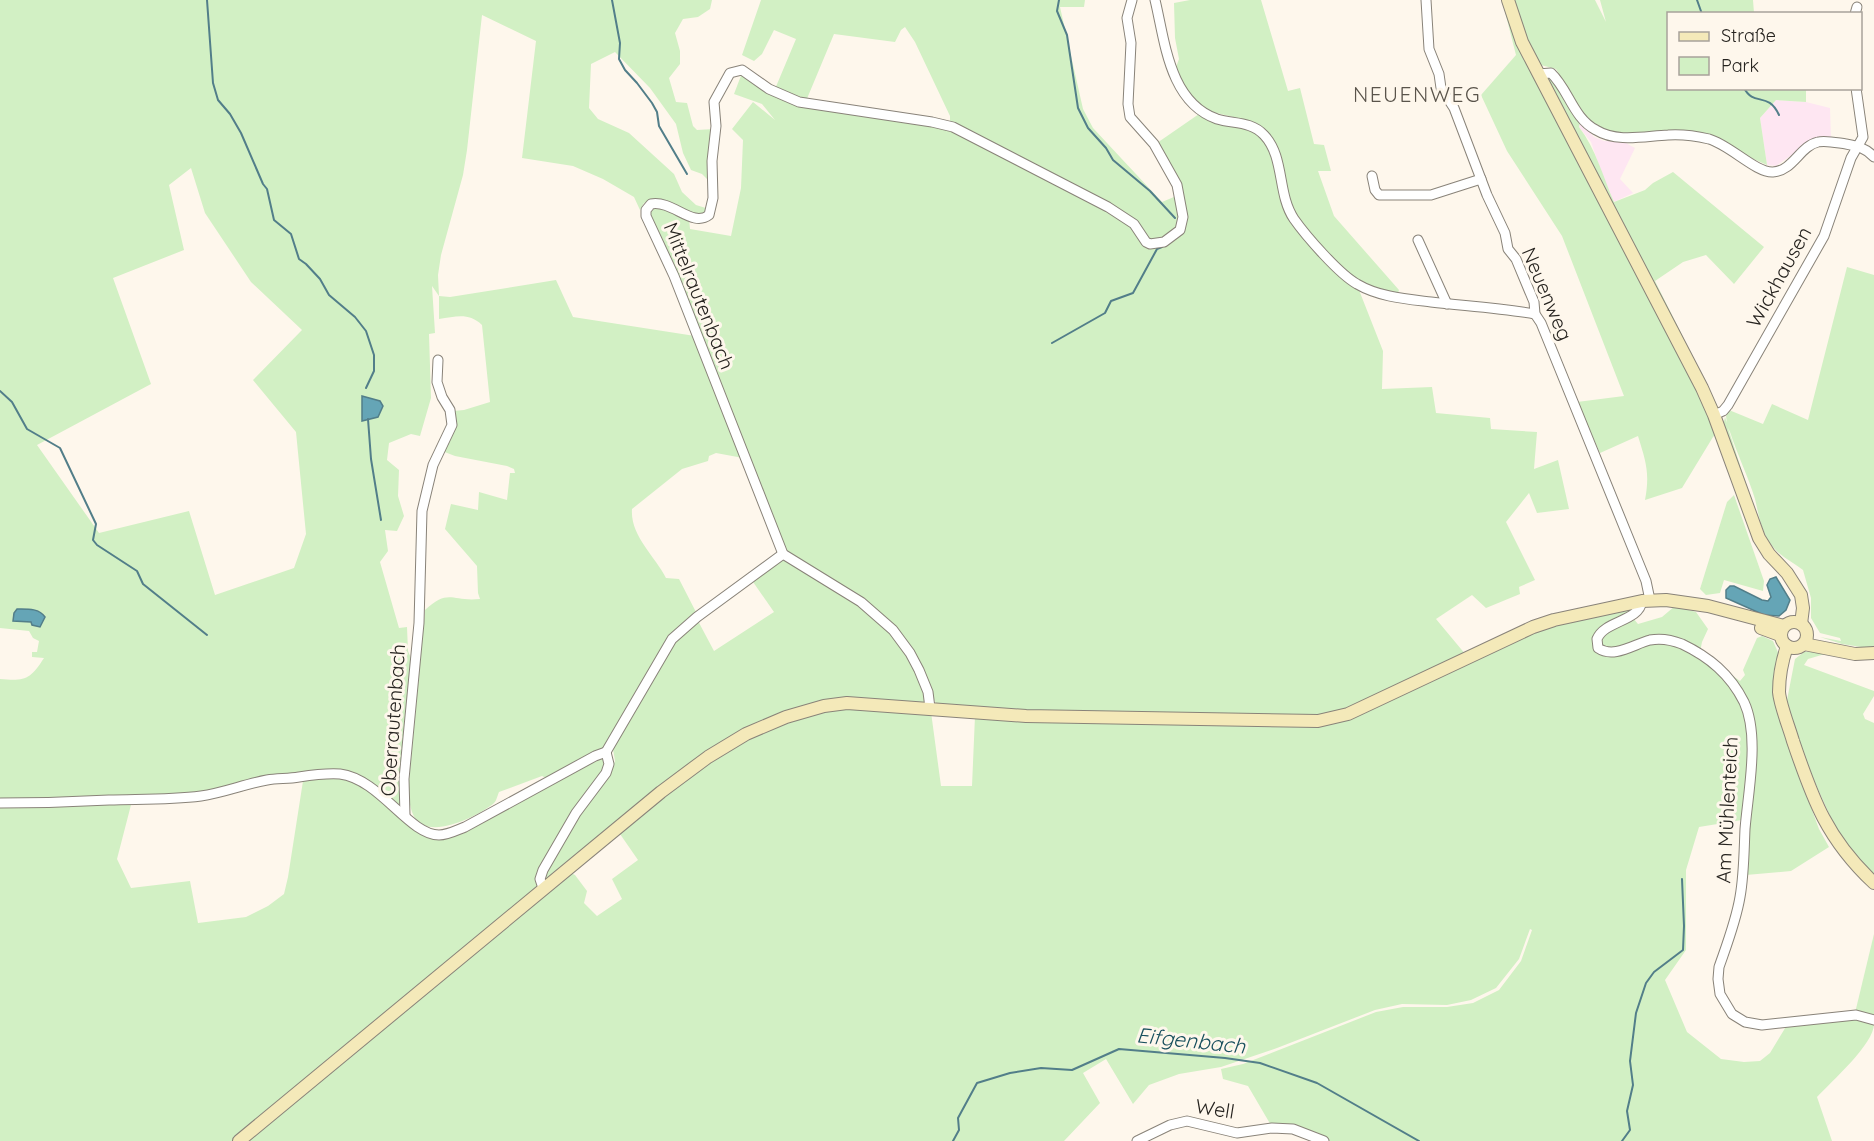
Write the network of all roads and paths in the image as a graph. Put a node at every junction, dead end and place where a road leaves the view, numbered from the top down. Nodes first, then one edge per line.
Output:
1 (1132, 0) edge
2 (1155, 0) edge
3 (1426, 0) edge
4 (1508, 0) edge
5 (1538, 74) junction
6 (1856, 90) edge
7 (1858, 147) junction
8 (1874, 157) edge
9 (1372, 176) dead end
10 (1481, 179) junction
11 (1418, 240) dead end
12 (1447, 304) junction
13 (1535, 314) junction
14 (438, 360) dead end
15 (1714, 415) junction
16 (783, 554) junction
17 (1646, 601) junction
18 (1789, 626) junction
19 (1798, 643) junction
20 (1871, 653) edge
21 (930, 708) junction
22 (606, 752) junction
23 (0, 803) edge
24 (405, 816) junction
25 (1874, 883) edge
26 (543, 888) junction
27 (1874, 1020) edge
28 (239, 1141) edge
29 (1137, 1141) edge
30 (1324, 1141) edge

1 - 16 street, Mittelrautenbach
2 - 12 street
3 - 10 street, Neuenweg
4 - 5 main road
5 - 7 street
5 - 15 main road
6 - 7 street, Wickhausen
7 - 8 street
7 - 15 street, Wickhausen
9 - 10 street
10 - 13 street, Neuenweg
11 - 12 street
12 - 13 street
13 - 17 street, Neuenweg
14 - 24 street, Oberrautenbach
15 - 18 main road
16 - 21 street
16 - 22 street
17 - 18 main road
17 - 21 main road
17 - 27 street, Am Mühlenteich
18 - 19 main road
18 - 19 main road
19 - 20 main road
19 - 25 main road
21 - 26 main road
22 - 24 street, Oberrautenbach
22 - 26 street
23 - 24 street
26 - 28 main road
29 - 30 street, Well

